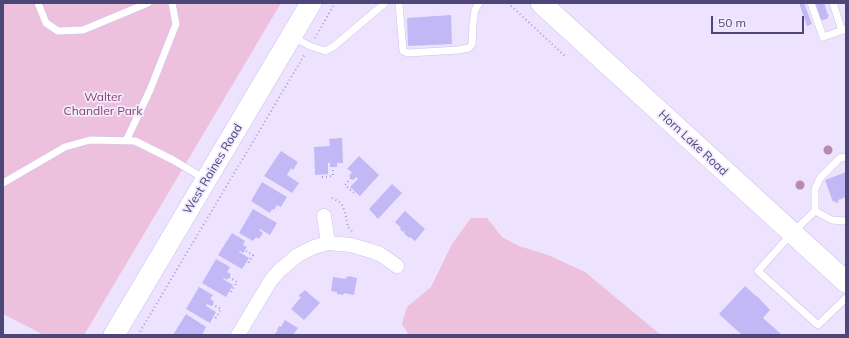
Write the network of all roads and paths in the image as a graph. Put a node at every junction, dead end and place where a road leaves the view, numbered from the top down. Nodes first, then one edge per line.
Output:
1 (38, 3) edge
2 (148, 3) edge
3 (172, 3) edge
4 (311, 3) edge
5 (335, 3) edge
6 (399, 3) edge
7 (479, 3) edge
8 (508, 3) edge
9 (541, 3) edge
10 (811, 3) edge
11 (833, 3) edge
12 (383, 4) edge
13 (844, 30) edge
14 (292, 36) junction
15 (310, 46) junction
16 (566, 57) dead end
17 (126, 141) junction
18 (846, 156) edge
19 (333, 167) dead end
20 (322, 177) dead end
21 (351, 178) dead end
22 (206, 180) junction
23 (3, 183) edge
24 (354, 193) dead end
25 (332, 198) dead end
26 (815, 211) junction
27 (324, 216) dead end
28 (844, 220) edge
29 (846, 229) edge
30 (354, 233) dead end
31 (792, 233) junction
32 (328, 243) junction
33 (246, 250) dead end
34 (247, 265) dead end
35 (397, 266) dead end
36 (230, 277) dead end
37 (846, 282) edge
38 (231, 292) dead end
39 (846, 298) edge
40 (212, 304) dead end
41 (215, 319) dead end
42 (114, 335) edge
43 (138, 335) edge
44 (238, 335) edge

1 - 2 lane
3 - 17 lane
4 - 14 main road, West Raines Road
5 - 15 path
6 - 7 lane
8 - 16 path
9 - 31 main road, Horn Lake Road
10 - 13 lane
11 - 13 lane
12 - 15 lane
14 - 15 lane
14 - 22 main road, West Raines Road
15 - 43 path
17 - 22 lane
17 - 23 lane
18 - 26 lane
19 - 20 path
21 - 24 path
22 - 42 main road, West Raines Road
25 - 30 path
26 - 28 lane
26 - 31 lane
27 - 32 street
28 - 29 lane
31 - 37 main road, Horn Lake Road
31 - 39 lane
32 - 35 street
32 - 44 street
33 - 34 path
36 - 38 path
40 - 41 path

